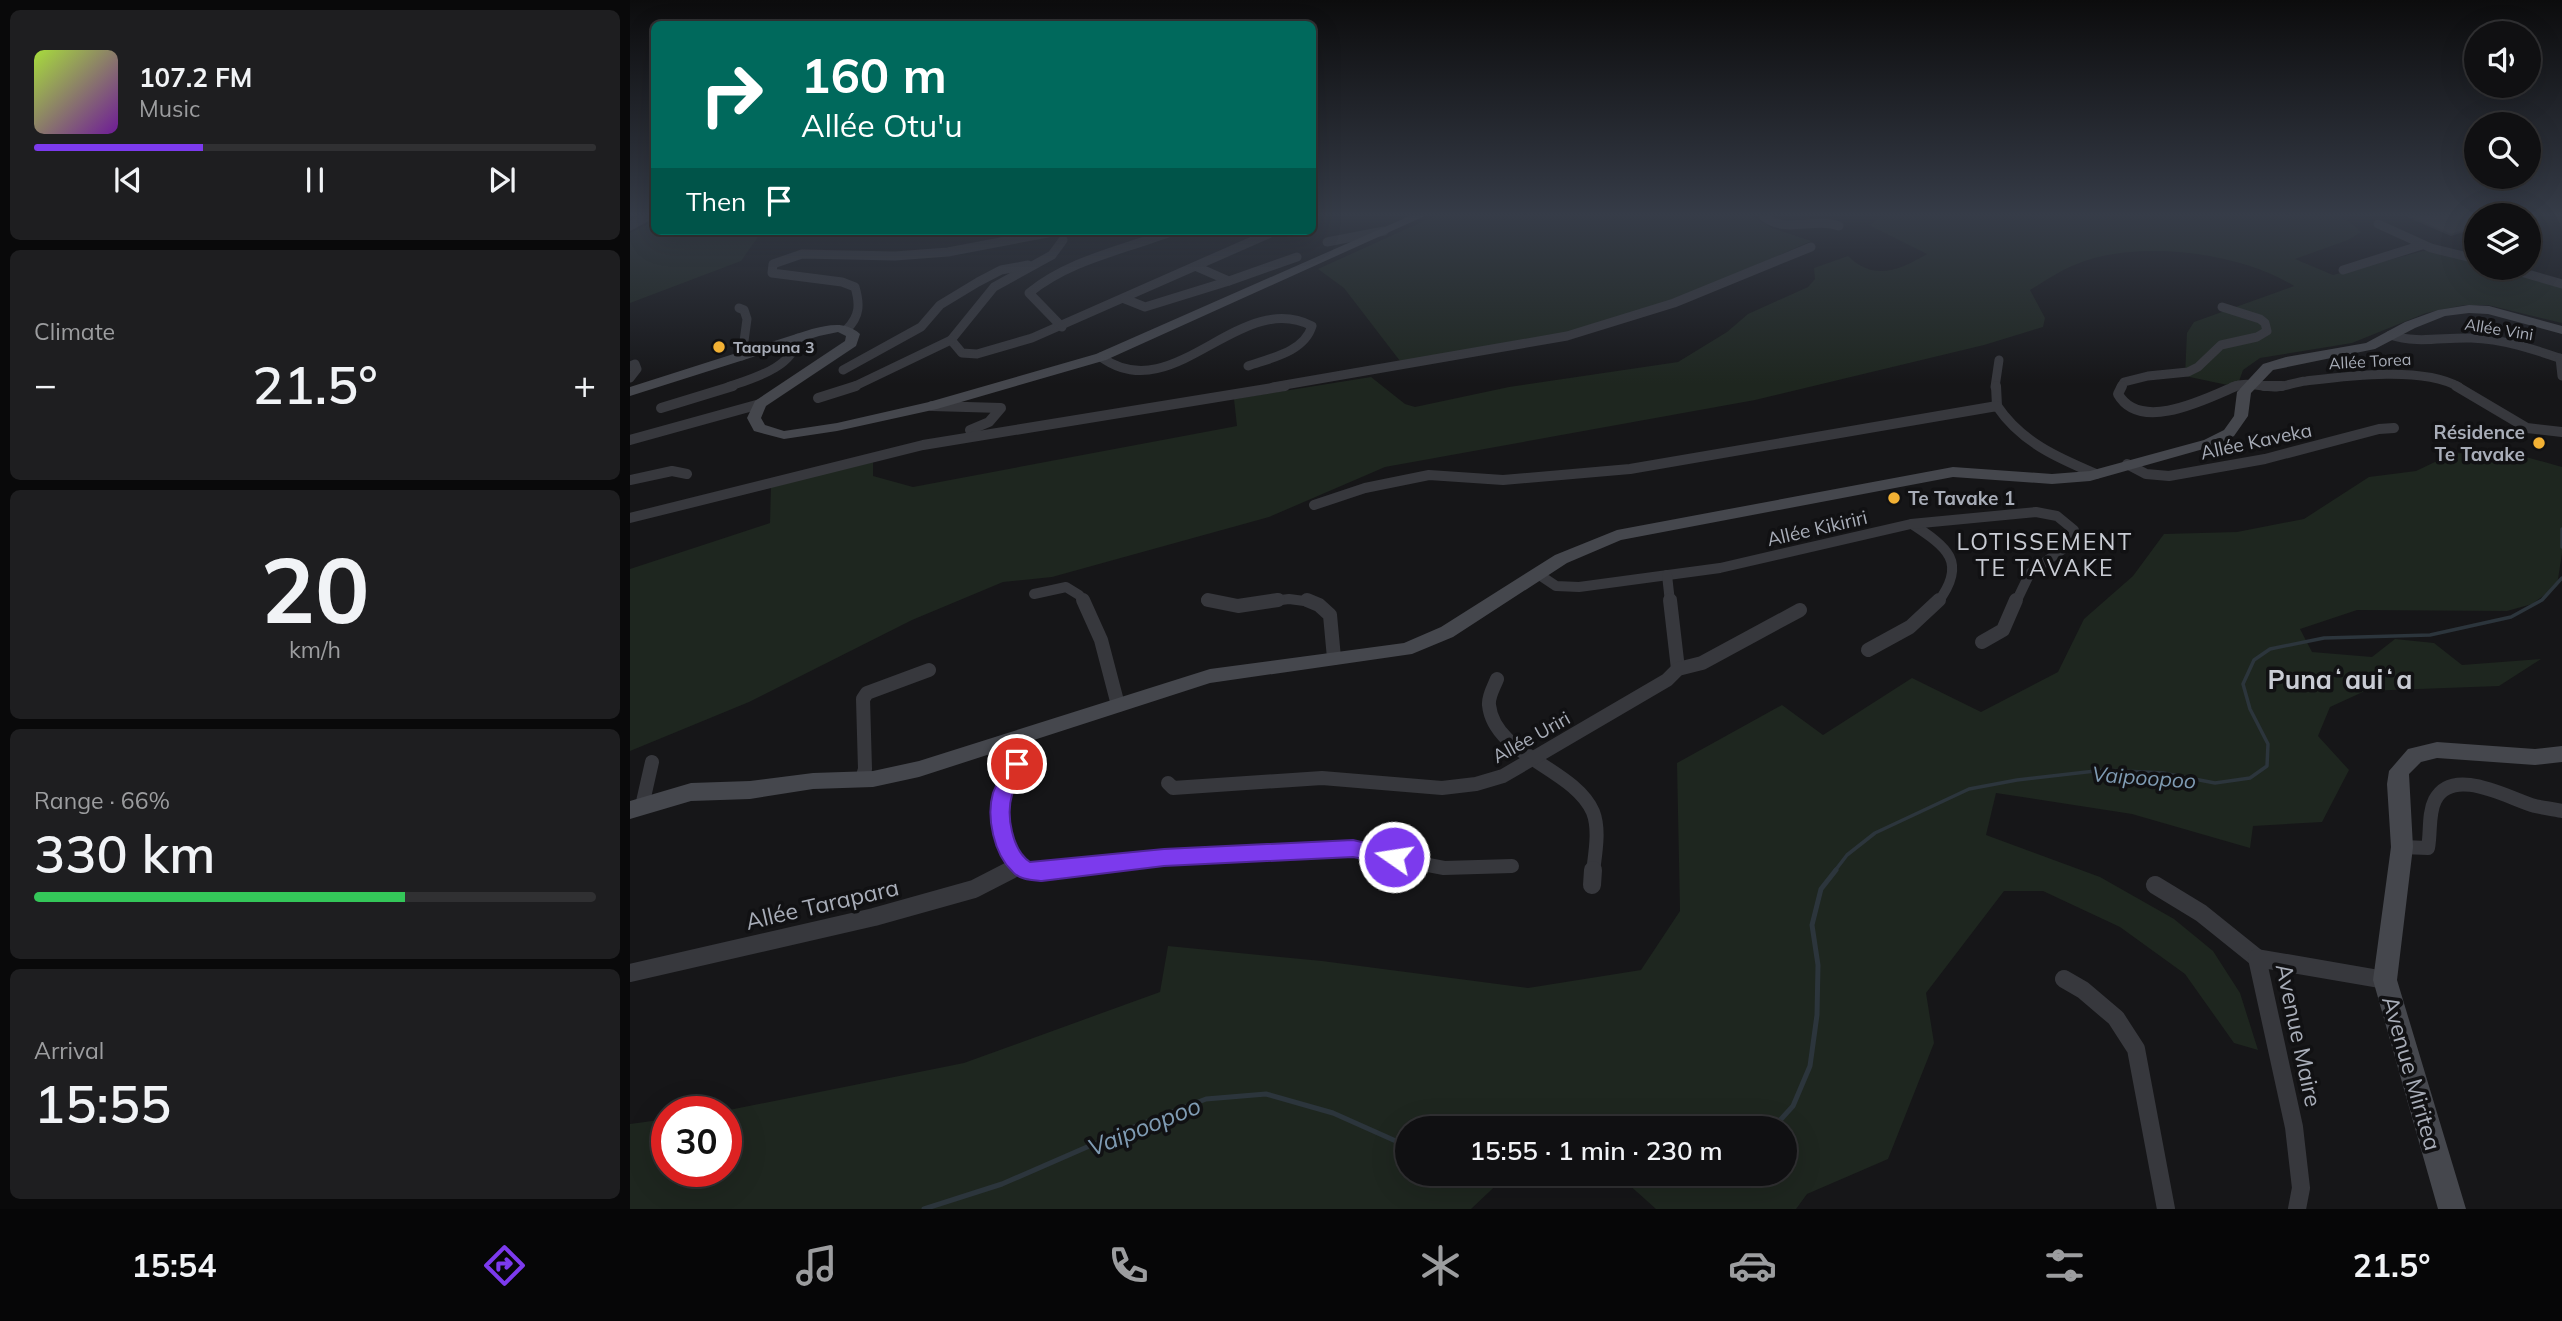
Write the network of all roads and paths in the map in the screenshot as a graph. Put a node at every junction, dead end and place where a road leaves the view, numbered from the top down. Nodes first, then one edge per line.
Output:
1 (772, 271) edge
2 (1001, 271) edge
3 (1022, 271) edge
4 (1062, 271) edge
5 (1187, 271) edge
6 (1207, 271) edge
7 (1256, 271) edge
8 (1293, 271) edge
9 (1751, 271) edge
10 (2541, 278) edge
11 (1229, 281) junction
12 (2562, 284) edge
13 (1125, 299) junction
14 (2222, 307) dead end
15 (739, 308) dead end
16 (1062, 327) junction
17 (847, 330) junction
18 (2562, 330) edge
19 (2390, 335) junction
20 (798, 338) junction
21 (951, 340) junction
22 (742, 356) junction
23 (1101, 357) junction
24 (2561, 358) edge
25 (1999, 360) dead end
26 (630, 366) edge
27 (1248, 366) dead end
28 (843, 370) dead end
29 (2562, 376) edge
30 (630, 378) edge
31 (2252, 383) junction
32 (630, 392) edge
33 (818, 398) dead end
34 (760, 404) junction
35 (932, 406) junction
36 (1997, 406) junction
37 (660, 408) dead end
38 (2394, 428) dead end
39 (2562, 432) edge
40 (630, 440) edge
41 (824, 462) junction
42 (2127, 464) junction
43 (687, 474) dead end
44 (2096, 474) junction
45 (630, 480) edge
46 (1314, 505) dead end
47 (630, 518) edge
48 (1912, 524) junction
49 (1538, 573) junction
50 (1667, 575) junction
51 (1034, 594) dead end
52 (1206, 600) dead end
53 (1800, 610) dead end
54 (1982, 642) dead end
55 (1868, 650) dead end
56 (1334, 658) junction
57 (1678, 669) junction
58 (929, 670) dead end
59 (1497, 679) dead end
60 (1118, 705) junction
61 (1024, 736) junction
62 (2562, 754) edge
63 (1534, 757) junction
64 (652, 762) dead end
65 (862, 779) junction
66 (1168, 783) dead end
67 (636, 808) edge
68 (2562, 811) edge
69 (2402, 847) junction
70 (1376, 855) joint
71 (1019, 866) junction
72 (1512, 866) dead end
73 (1592, 885) dead end
74 (2155, 885) dead end
75 (2257, 958) junction
76 (630, 973) edge
77 (2064, 979) dead end
78 (2385, 980) junction
79 (2165, 1209) edge
80 (2297, 1209) edge
81 (2452, 1209) edge

1 - 17 street
2 - 28 street
3 - 21 street
4 - 16 street
5 - 13 street
6 - 11 street
7 - 11 street
8 - 23 main road
9 - 41 street
10 - 12 street
11 - 13 street
13 - 16 street
14 - 31 street, Allée Torea
15 - 22 street
16 - 21 street
17 - 20 main road
17 - 34 main road
18 - 19 main road
19 - 24 street, Allée Vini
19 - 31 main road
20 - 22 main road
20 - 37 street
21 - 33 street
22 - 32 main road
23 - 27 street
23 - 35 main road
24 - 29 street
25 - 36 street
26 - 30 street
31 - 39 street, Allée Torea
31 - 42 main road
34 - 35 main road
34 - 40 street
35 - 41 street
36 - 44 street
36 - 46 street
38 - 42 street, Allée Kaveka
41 - 47 street
42 - 44 main road
43 - 45 street
44 - 49 main road
48 - 50 street, Allée Kikiriri
48 - 54 street, Allée Kikiriri
48 - 55 street
49 - 50 street, Allée Kikiriri
49 - 56 main road
50 - 57 street
51 - 60 street
52 - 56 street
53 - 57 street, Allée Uriri
56 - 60 main road
57 - 63 street, Allée Uriri
58 - 65 street
59 - 63 street
60 - 61 main road
61 - 65 main road
61 - 71 street
62 - 69 main road, Avenue Miritea
63 - 66 street, Allée Uriri
63 - 73 street
64 - 67 street
65 - 67 main road
68 - 69 street
69 - 78 main road, Avenue Miritea
70 - 71 street
70 - 72 street
71 - 76 street, Allée Tarapara
74 - 75 street
75 - 78 street, Avenue Maire
75 - 80 street, Avenue Maire
77 - 79 street
78 - 81 main road, Avenue Miritea

